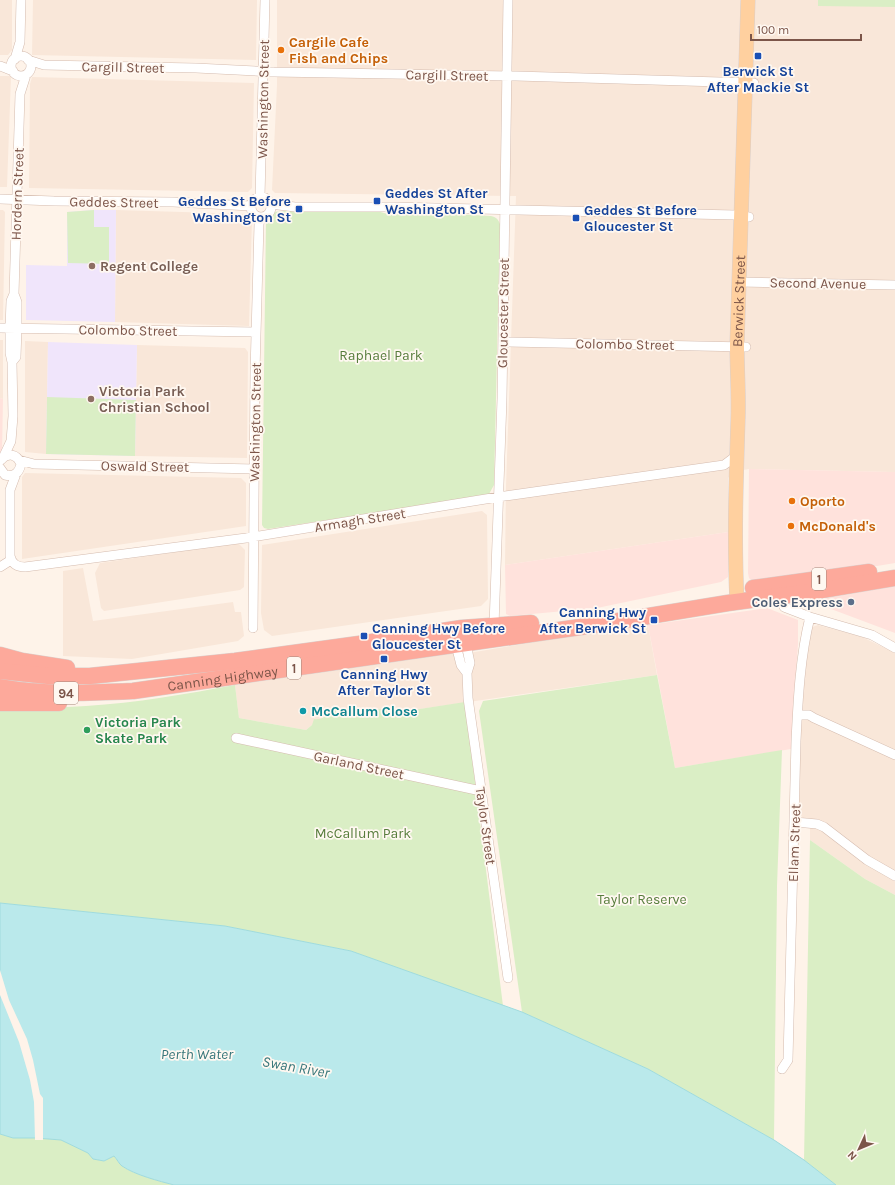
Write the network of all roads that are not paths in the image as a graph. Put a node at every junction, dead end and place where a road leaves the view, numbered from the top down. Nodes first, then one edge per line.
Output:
1 (21, 0) edge
2 (265, 0) edge
3 (508, 0) edge
4 (748, 0) edge
5 (755, 0) edge
6 (20, 42) junction
7 (26, 58) junction
8 (14, 60) junction
9 (0, 65) edge
10 (44, 65) junction
11 (263, 72) junction
12 (14, 73) junction
13 (28, 73) junction
14 (506, 76) junction
15 (750, 83) junction
16 (20, 94) junction
17 (260, 197) junction
18 (0, 199) edge
19 (17, 199) junction
20 (251, 206) junction
21 (505, 210) junction
22 (266, 211) junction
23 (746, 216) junction
24 (744, 282) junction
25 (895, 284) edge
26 (9, 328) edge
27 (256, 332) junction
28 (503, 342) junction
29 (742, 347) junction
30 (11, 440) junction
31 (17, 458) junction
32 (34, 464) junction
33 (1, 465) edge
34 (255, 468) junction
35 (730, 468) junction
36 (17, 472) junction
37 (10, 490) junction
38 (498, 498) junction
39 (253, 537) junction
40 (11, 560) junction
41 (0, 567) edge
42 (895, 569) edge
43 (895, 578) edge
44 (741, 596) junction
45 (784, 607) dead end
46 (810, 617) junction
47 (494, 626) junction
48 (253, 628) dead end
49 (459, 636) junction
50 (895, 648) edge
51 (0, 655) edge
52 (0, 671) edge
53 (90, 676) junction
54 (0, 687) edge
55 (133, 691) junction
56 (0, 703) edge
57 (798, 715) junction
58 (236, 738) dead end
59 (895, 755) edge
60 (481, 791) junction
61 (795, 822) junction
62 (895, 876) edge
63 (508, 978) dead end
64 (782, 1069) dead end

1 - 6 street
2 - 11 street, Washington Street
3 - 14 street, Gloucester Street
4 - 15 main road, Berwick Street
5 - 15 main road, Berwick Street
6 - 7 street
6 - 8 street
7 - 8 street
7 - 10 street, Cargill Street
7 - 13 street
8 - 9 street
8 - 12 street
9 - 12 street
10 - 11 street, Cargill Street
10 - 13 street, Cargill Street
11 - 14 street, Cargill Street
11 - 17 street, Washington Street
12 - 13 street
12 - 16 street, Hordern Street
13 - 16 street, Hordern Street
14 - 15 street, Cargill Street
14 - 21 street, Gloucester Street
15 - 23 main road, Berwick Street
16 - 19 street, Hordern Street
17 - 20 street
17 - 22 street
18 - 19 street, Geddes Street
19 - 20 street, Geddes Street
19 - 26 street, Hordern Street
20 - 22 street
21 - 22 street
21 - 23 street
21 - 28 street, Gloucester Street
22 - 27 street, Washington Street
23 - 24 main road, Berwick Street
24 - 25 street, Second Avenue
24 - 29 main road, Berwick Street
26 - 27 street, Colombo Street
26 - 30 street, Hordern Street
27 - 34 street, Washington Street
28 - 29 street, Colombo Street
28 - 38 street, Gloucester Street
29 - 35 main road, Berwick Street
29 - 44 main road, Berwick Street
30 - 31 street, Hordern Street
30 - 33 street, Hordern Street
31 - 32 street, Oswald Street
31 - 33 street
31 - 36 street
32 - 34 street, Oswald Street
32 - 36 street, Oswald Street
33 - 36 street
33 - 37 street
34 - 39 street, Washington Street
35 - 38 street, Armagh Street
35 - 44 main road, Berwick Street
36 - 37 street
37 - 40 street
38 - 39 street, Armagh Street
38 - 47 street, Gloucester Street
39 - 40 street, Armagh Street
39 - 48 street, Washington Street
40 - 41 street
42 - 44 highway, Canning Highway / 1
43 - 44 highway, Canning Highway / 1
44 - 47 highway, Canning Highway / 1
44 - 49 highway, Canning Highway / 1
45 - 46 street
46 - 50 street
46 - 57 street, Ellam Street
47 - 49 highway, Canning Highway / 1
49 - 53 highway, Canning Highway / 1
49 - 55 highway, Canning Highway / 1
49 - 60 street, Taylor Street
51 - 53 highway
52 - 53 highway, Canning Highway / 1
54 - 55 highway, Canning Highway / 94
55 - 56 highway
57 - 59 street
57 - 61 street, Ellam Street
58 - 60 street, Garland Street
60 - 63 street, Taylor Street
61 - 62 street
61 - 64 street, Ellam Street

